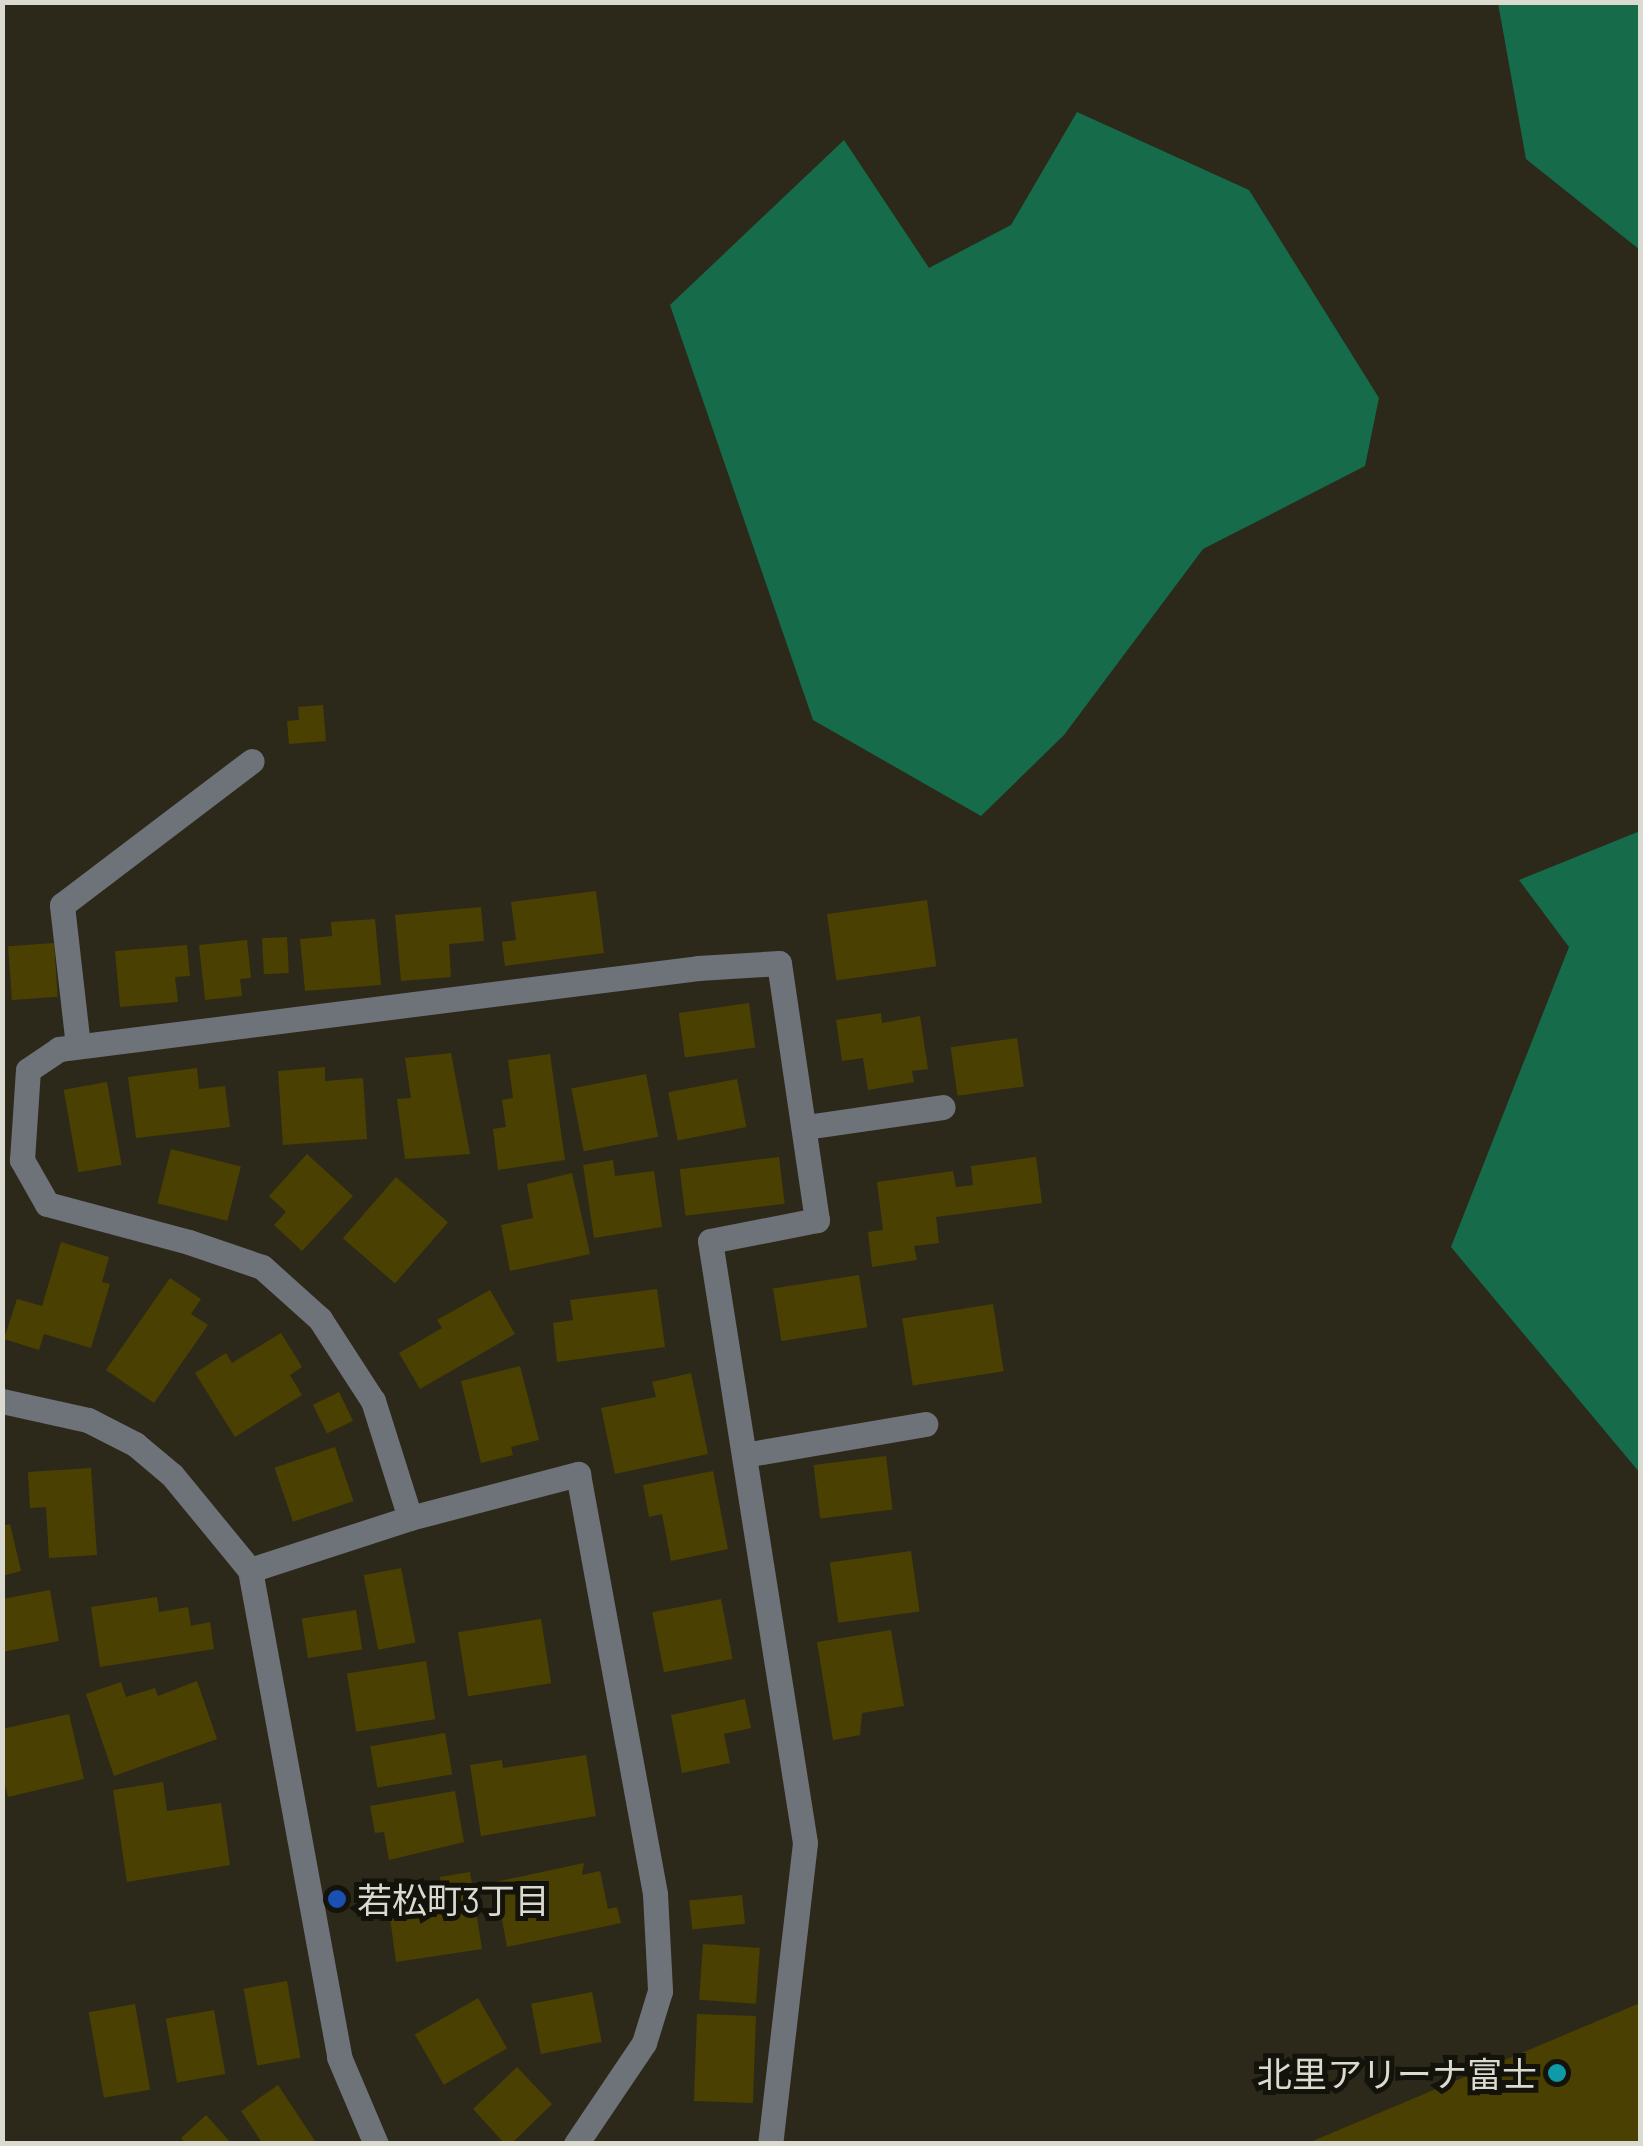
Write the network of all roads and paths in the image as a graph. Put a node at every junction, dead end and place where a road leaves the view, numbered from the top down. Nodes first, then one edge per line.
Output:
1 (252, 761) dead end
2 (78, 1046) junction
3 (943, 1106) dead end
4 (806, 1127) junction
5 (12, 1159) edge
6 (2, 1401) edge
7 (925, 1424) dead end
8 (744, 1455) junction
9 (410, 1518) junction
10 (250, 1570) junction
11 (376, 2144) edge
12 (576, 2144) edge
13 (770, 2144) edge

1 - 2 street
2 - 4 street
2 - 5 street
3 - 4 street
4 - 8 street
5 - 9 street
6 - 10 street
7 - 8 street
8 - 13 street
9 - 10 street
9 - 12 street
10 - 11 street

